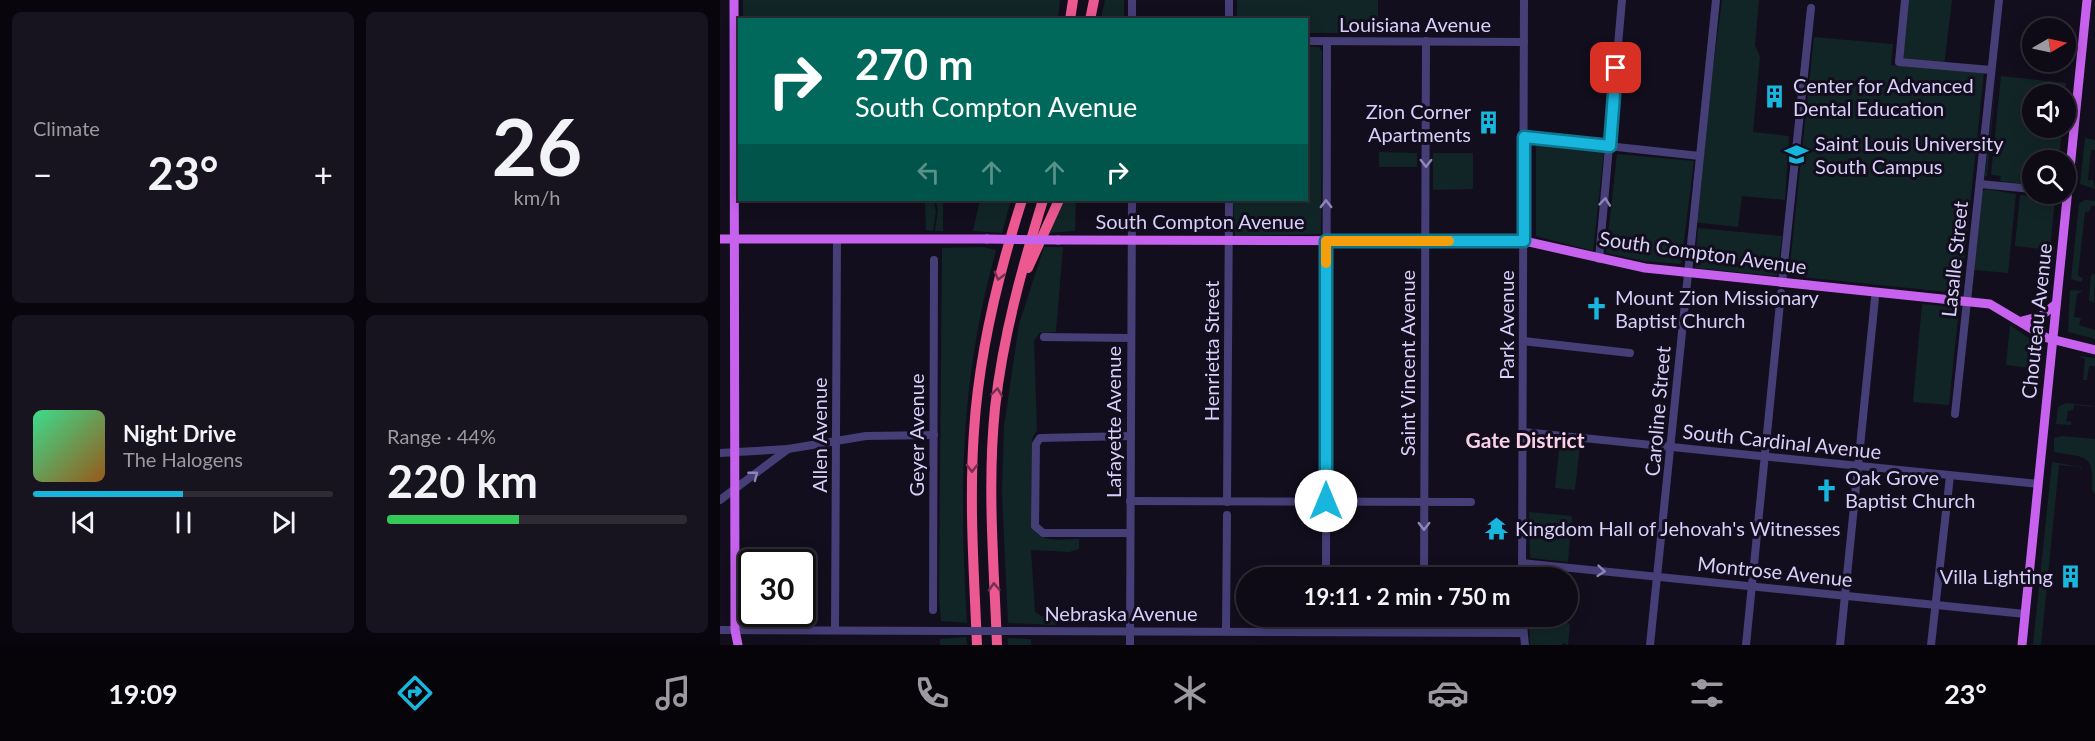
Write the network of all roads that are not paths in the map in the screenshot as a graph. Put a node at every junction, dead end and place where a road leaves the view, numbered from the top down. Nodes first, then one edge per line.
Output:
1 (734, 0) edge
2 (1073, 0) edge
3 (1094, 0) edge
4 (1132, 0) edge
5 (1229, 0) edge
6 (1524, 0) edge
7 (1622, 0) edge
8 (1716, 0) edge
9 (1905, 0) edge
10 (1999, 0) edge
11 (2087, 0) edge
12 (1811, 8) dead end
13 (1070, 18) edge
14 (1090, 18) edge
15 (1132, 18) edge
16 (1229, 18) edge
17 (1308, 41) edge
18 (1327, 41) junction
19 (1426, 41) junction
20 (1524, 42) junction
21 (737, 43) edge
22 (1991, 70) junction
23 (1524, 137) junction
24 (1610, 146) junction
25 (2071, 150) edge
26 (1700, 156) junction
27 (1980, 184) junction
28 (2022, 188) edge
29 (1022, 201) edge
30 (1042, 201) edge
31 (1059, 201) edge
32 (1132, 201) edge
33 (1229, 201) edge
34 (2065, 204) edge
35 (720, 239) edge
36 (736, 239) junction
37 (837, 239) junction
38 (1131, 240) junction
39 (1229, 241) junction
40 (1326, 241) junction
41 (1425, 241) junction
42 (1524, 241) junction
43 (1599, 259) junction
44 (934, 260) dead end
45 (1688, 273) junction
46 (1782, 288) junction
47 (1016, 289) junction
48 (1875, 297) dead end
49 (1967, 301) junction
50 (2056, 304) junction
51 (2022, 321) junction
52 (1044, 337) dead end
53 (1131, 338) junction
54 (2053, 340) junction
55 (1523, 342) junction
56 (2095, 350) edge
57 (1630, 353) dead end
58 (1955, 414) dead end
59 (1523, 432) junction
60 (934, 435) junction
61 (1131, 436) junction
62 (837, 440) junction
63 (1672, 447) junction
64 (788, 449) junction
65 (720, 453) edge
66 (736, 453) junction
67 (1765, 456) junction
68 (1858, 466) junction
69 (1950, 476) junction
70 (2038, 484) junction
71 (736, 490) junction
72 (720, 500) edge
73 (1130, 501) junction
74 (1326, 501) junction
75 (1227, 502) junction
76 (1424, 502) junction
77 (1471, 502) dead end
78 (1227, 515) dead end
79 (1130, 533) junction
80 (1522, 563) junction
81 (1326, 567) edge
82 (1424, 567) edge
83 (1522, 567) edge
84 (1658, 576) junction
85 (1752, 586) junction
86 (1845, 596) junction
87 (1936, 605) junction
88 (933, 610) dead end
89 (2025, 614) junction
90 (1326, 627) edge
91 (1424, 627) edge
92 (1522, 627) edge
93 (720, 630) edge
94 (735, 630) junction
95 (836, 630) junction
96 (1130, 631) junction
97 (1226, 631) junction
98 (1326, 632) junction
99 (1424, 633) junction
100 (1522, 633) junction
101 (731, 645) edge
102 (738, 645) edge
103 (977, 645) edge
104 (997, 645) edge
105 (1130, 645) edge
106 (1519, 645) edge
107 (1525, 645) edge
108 (1650, 645) edge
109 (1746, 645) edge
110 (1840, 645) edge
111 (1931, 645) edge
112 (2022, 645) edge

1 - 21 main road
2 - 13 highway
3 - 14 highway
4 - 15 street
5 - 16 street
6 - 20 street, Park Avenue
7 - 24 street
8 - 26 street, Caroline Street
9 - 22 street
10 - 22 street, Lasalle Street
11 - 25 main road, Chouteau Avenue
12 - 46 street
17 - 18 street, Louisiana Avenue
18 - 19 street, Louisiana Avenue
40 -> 18 street
19 - 20 street, Louisiana Avenue
19 -> 41 street, Saint Vincent Avenue
20 - 23 street, Park Avenue
21 - 36 main road
22 - 27 street, Lasalle Street
23 - 24 street
23 - 42 street, Park Avenue
24 - 26 street
43 -> 24 street
26 - 45 street, Caroline Street
27 - 28 street
27 - 49 street, Lasalle Street
29 -> 103 highway
30 - 47 highway
31 - 47 highway
32 - 38 street, Lafayette Avenue
33 - 39 street, Henrietta Street
34 - 50 main road, Chouteau Avenue
35 - 36 main road, South Compton Avenue
36 - 37 main road, South Compton Avenue
36 - 66 main road
37 - 38 main road, South Compton Avenue, bridge
37 - 62 street, Allen Avenue
38 - 39 main road, South Compton Avenue
38 - 53 street, Lafayette Avenue
39 - 40 main road, South Compton Avenue
39 - 75 street, Henrietta Street
40 - 41 main road, South Compton Avenue
40 - 74 street
41 - 42 main road, South Compton Avenue
41 - 76 street, Saint Vincent Avenue
42 - 43 main road, South Compton Avenue
42 - 55 street, Park Avenue
43 - 45 main road, South Compton Avenue
44 - 60 street, Geyer Avenue
45 - 46 main road, South Compton Avenue
45 - 63 street, Caroline Street
46 - 49 main road, South Compton Avenue
46 - 67 street
104 -> 47 highway
48 - 68 street
49 - 51 main road, South Compton Avenue
49 - 58 street, Lasalle Street
50 - 51 main road
50 - 54 main road, Chouteau Avenue
51 - 54 main road, South Compton Avenue
52 - 53 street
53 - 61 street, Lafayette Avenue
54 - 56 main road, South Compton Avenue
54 - 70 main road, Chouteau Avenue
55 - 57 street
55 - 59 street, Park Avenue
59 - 63 street, South Cardinal Avenue
59 - 80 street, Park Avenue
60 - 62 street
60 - 88 street, Geyer Avenue
61 - 73 street, Lafayette Avenue
61 - 79 street
62 - 64 street
62 - 95 street, Allen Avenue
63 - 67 street, South Cardinal Avenue
63 - 84 street, Caroline Street
64 - 66 street
71 -> 64 street
65 - 66 street
66 - 71 main road
67 - 68 street, South Cardinal Avenue
67 - 85 street
68 - 69 street, South Cardinal Avenue
68 - 86 street
69 - 70 street, South Cardinal Avenue
69 - 87 street
70 - 89 main road, Chouteau Avenue
71 - 72 street
71 - 94 main road
73 - 75 street
73 - 79 street, Lafayette Avenue
74 - 75 street
74 - 76 street
74 - 81 street
76 - 77 street
76 -> 82 street, Saint Vincent Avenue
78 - 97 street
79 - 96 street, Lafayette Avenue
80 - 83 street, Park Avenue
80 -> 84 street, Montrose Avenue
84 - 85 street, Montrose Avenue
84 - 108 street, Caroline Street
85 - 86 street, Montrose Avenue
85 - 109 street
86 - 87 street, Montrose Avenue
86 - 110 street
87 - 89 street, Montrose Avenue
87 - 111 street
89 - 112 main road, Chouteau Avenue
90 - 98 street
91 - 99 street
92 - 100 street
93 - 94 street, Nebraska Avenue
94 - 95 street, Nebraska Avenue
94 - 101 main road
94 - 102 main road
95 - 96 street, Nebraska Avenue, bridge
96 - 97 street, Nebraska Avenue
96 - 105 street, Lafayette Avenue
97 - 98 street, Nebraska Avenue
98 - 99 street, Nebraska Avenue
99 - 100 street, Nebraska Avenue
100 - 106 street
100 - 107 street

